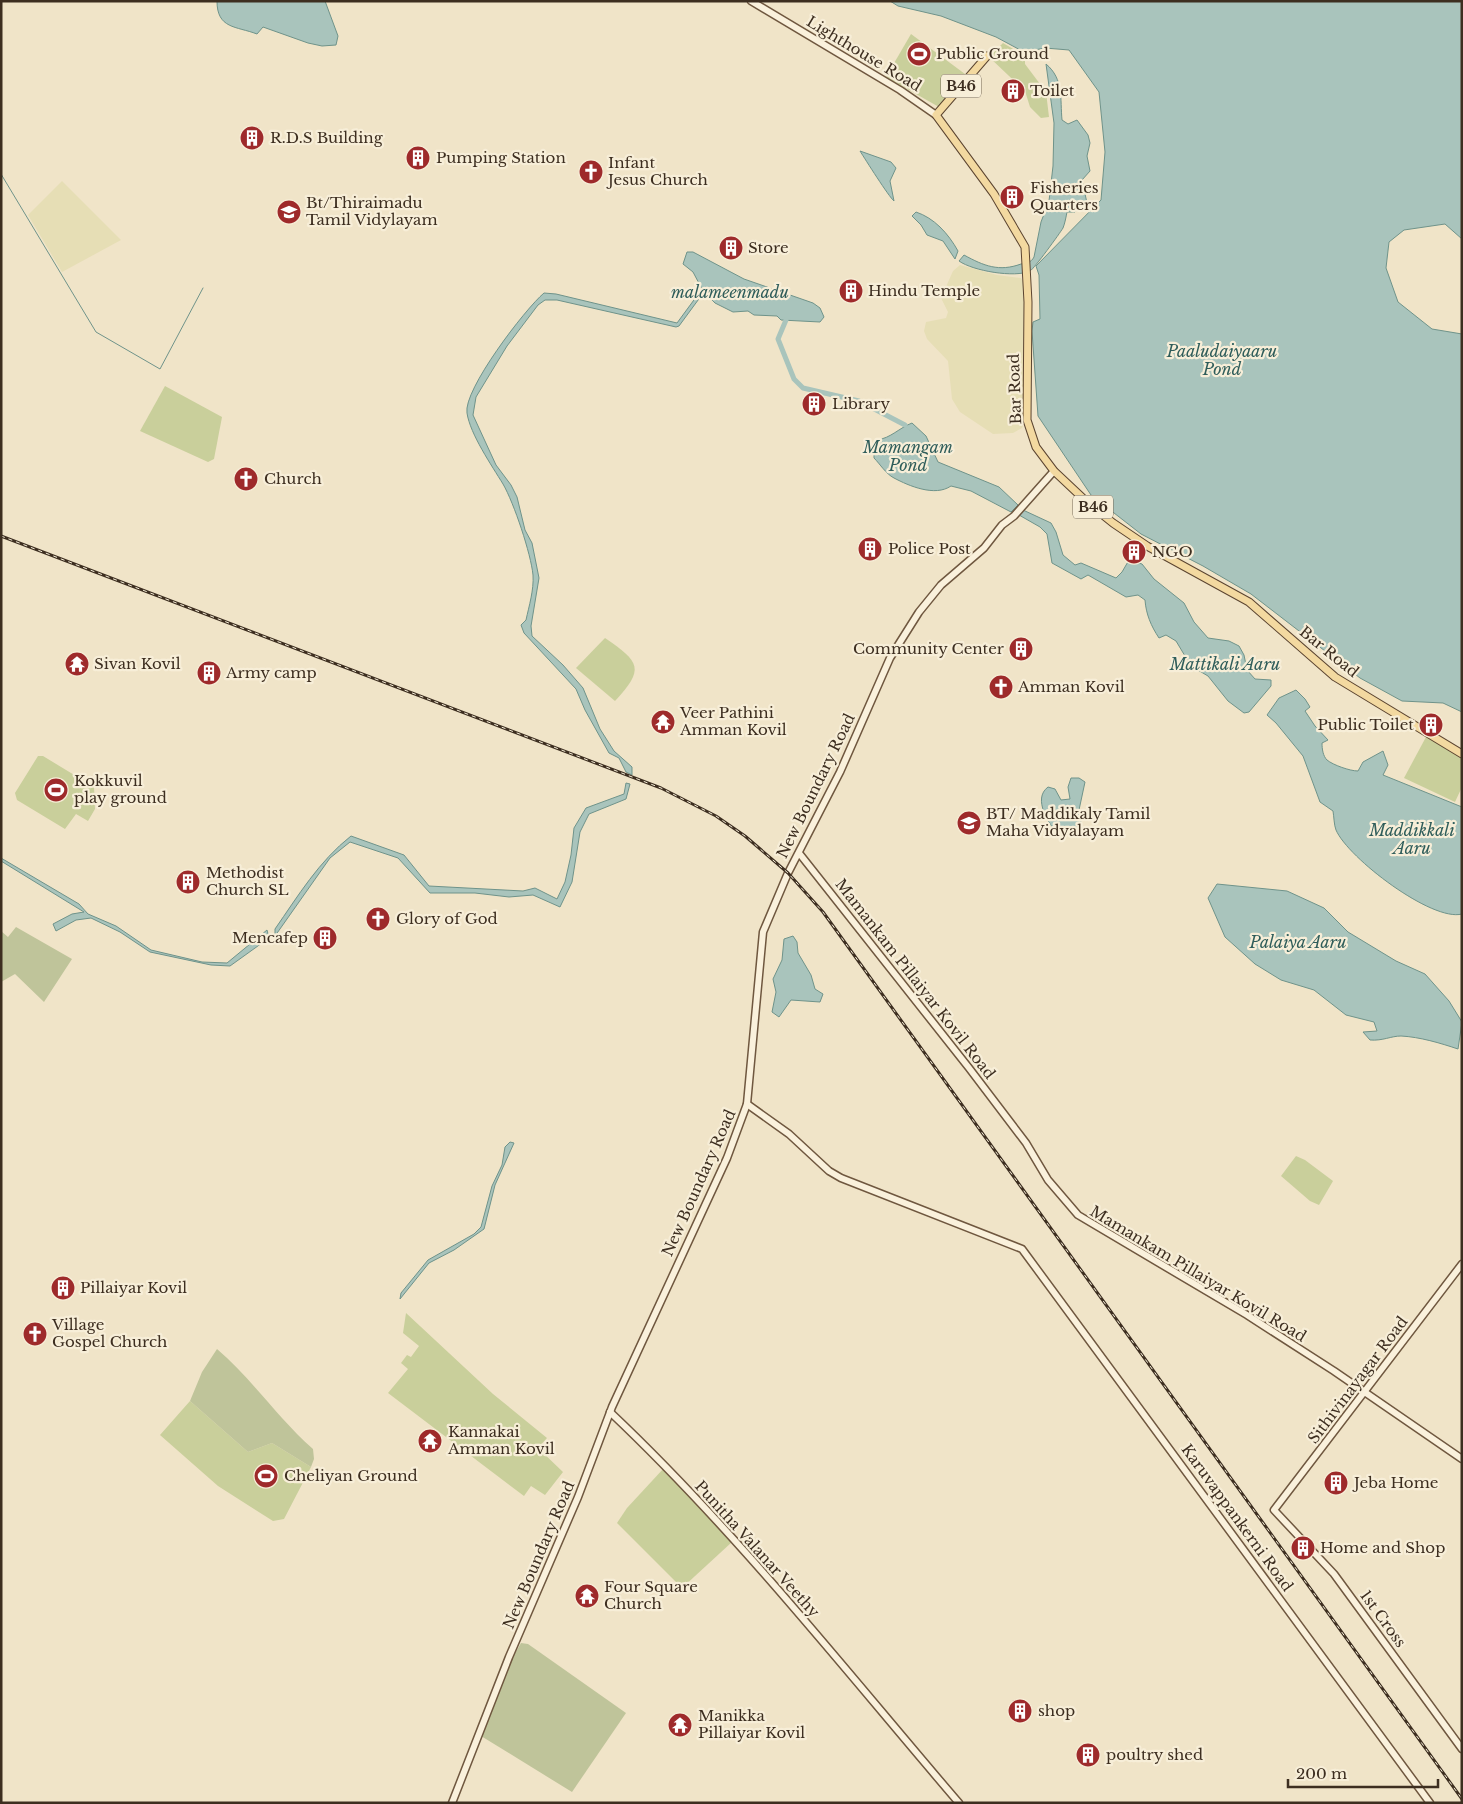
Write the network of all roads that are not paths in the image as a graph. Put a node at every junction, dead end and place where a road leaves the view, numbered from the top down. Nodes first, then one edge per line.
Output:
1 (751, 1) edge
2 (987, 56) dead end
3 (936, 115) junction
4 (1054, 471) junction
5 (1462, 754) edge
6 (799, 852) junction
7 (747, 1104) junction
8 (1462, 1264) edge
9 (1364, 1391) junction
10 (610, 1412) junction
11 (1462, 1459) edge
12 (1274, 1510) joint
13 (1462, 1749) edge
14 (452, 1803) edge
15 (959, 1803) edge
16 (1430, 1803) edge

1 - 3 street, Lighthouse Road
2 - 3 main road, B46
3 - 4 main road, Bar Road / B46
4 - 5 main road, Bar Road / B46
4 - 6 street, New Boundary Road
6 - 7 street, New Boundary Road
6 - 9 street, Mamankam Pillaiyar Kovil Road
7 - 10 street, New Boundary Road
7 - 16 street, Karuvappankerni Road
8 - 9 street, Sithivinayagar Road
9 - 11 street, Mamankam Pillaiyar Kovil Road
9 - 12 street, Sithivinayagar Road
10 - 14 street, New Boundary Road
10 - 15 street, Punitha Valanar Veethy
12 - 13 street, 1st Cross

